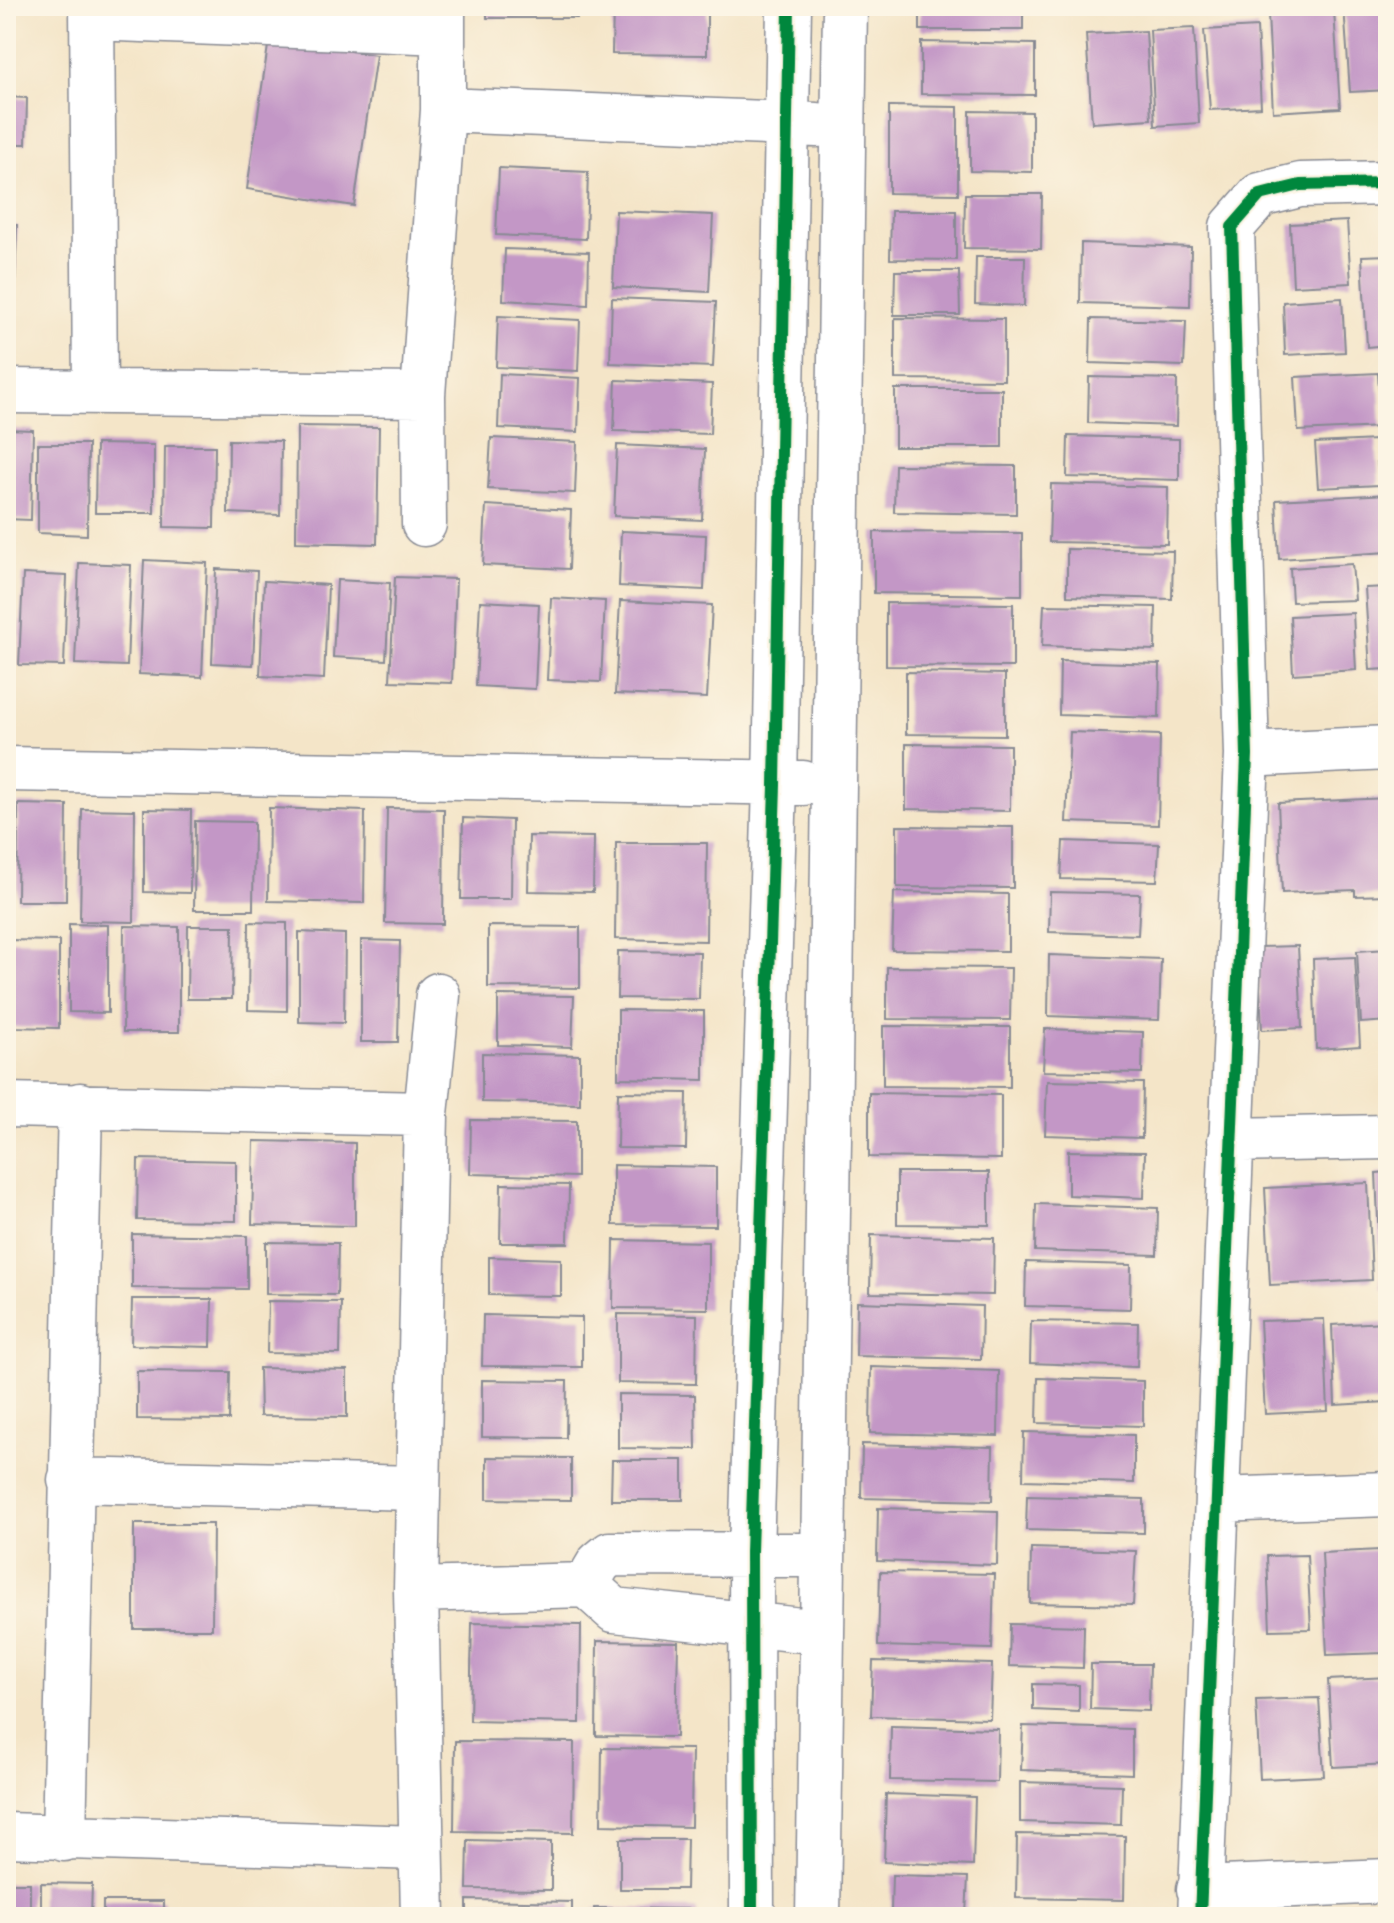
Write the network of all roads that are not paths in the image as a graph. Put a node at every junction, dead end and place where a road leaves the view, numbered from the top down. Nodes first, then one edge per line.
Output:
1 (789, 6) edge
2 (845, 6) edge
3 (92, 12) edge
4 (443, 19) edge
5 (443, 110) junction
6 (787, 124) junction
7 (845, 126) junction
8 (1388, 183) edge
9 (6, 391) edge
10 (95, 392) junction
11 (423, 395) junction
12 (424, 524) dead end
13 (1388, 748) edge
14 (1247, 755) junction
15 (6, 769) edge
16 (836, 781) junction
17 (775, 785) junction
18 (438, 995) dead end
19 (6, 1105) edge
20 (80, 1105) junction
21 (426, 1114) junction
22 (1388, 1137) edge
23 (1230, 1140) junction
24 (70, 1480) junction
25 (418, 1488) junction
26 (1388, 1494) edge
27 (1218, 1500) junction
28 (751, 1552) junction
29 (821, 1555) junction
30 (586, 1585) junction
31 (416, 1590) junction
32 (753, 1627) junction
33 (821, 1632) junction
34 (6, 1835) edge
35 (64, 1839) junction
36 (419, 1848) junction
37 (1388, 1881) edge
38 (1200, 1903) edge
39 (423, 1917) edge
40 (752, 1917) edge
41 (818, 1917) edge

1 - 6 street
2 - 7 street
3 - 4 street
3 - 10 street
4 - 5 street
5 - 6 street
5 - 11 street
6 - 7 street
6 - 17 street
7 - 16 street
8 - 14 street
9 - 10 street
10 - 11 street
11 - 12 street
13 - 14 street
14 - 23 street
15 - 17 street
16 - 17 street
16 - 29 street
17 - 28 street
18 - 21 street
19 - 20 street
20 - 21 street
20 - 24 street
21 - 25 street
22 - 23 street
23 - 27 street
24 - 25 street
24 - 35 street
25 - 31 street
26 - 27 street
27 - 38 street
28 - 29 street
28 - 30 street
28 - 32 street
29 - 33 street
30 - 31 street
30 - 32 street
31 - 36 street
32 - 33 street
32 - 40 street
33 - 41 street
34 - 35 street
35 - 36 street
36 - 39 street
37 - 38 street

